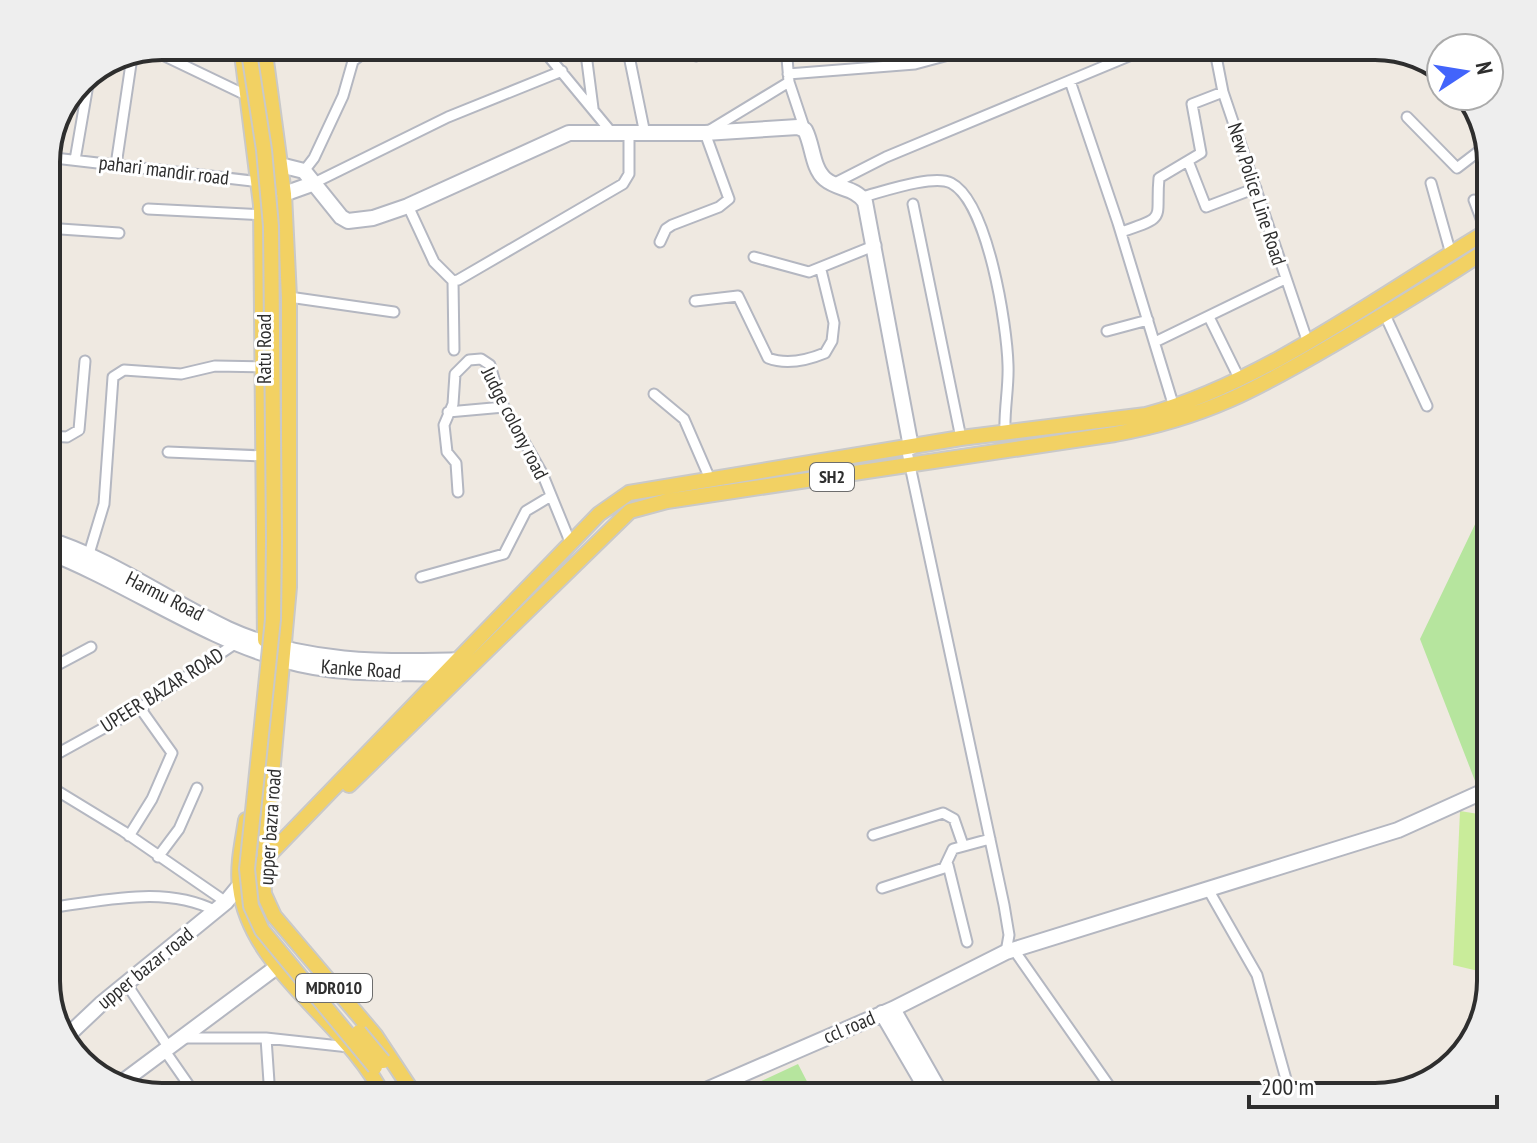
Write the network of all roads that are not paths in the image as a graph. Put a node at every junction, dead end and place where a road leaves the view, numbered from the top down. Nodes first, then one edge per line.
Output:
1 (173, 60) edge
2 (243, 60) edge
3 (250, 60) edge
4 (262, 60) edge
5 (264, 60) edge
6 (354, 60) edge
7 (552, 60) edge
8 (587, 60) edge
9 (630, 60) edge
10 (787, 60) edge
11 (930, 60) edge
12 (1120, 60) edge
13 (1217, 60) edge
14 (131, 65) edge
15 (562, 71) junction
16 (788, 78) junction
17 (1070, 81) junction
18 (1223, 92) junction
19 (86, 94) edge
20 (249, 96) junction
21 (272, 103) junction
22 (593, 111) junction
23 (1407, 117) dead end
24 (805, 130) junction
25 (612, 133) junction
26 (705, 133) junction
27 (629, 134) junction
28 (645, 134) junction
29 (1476, 153) edge
30 (60, 158) edge
31 (75, 160) junction
32 (1188, 161) junction
33 (116, 165) junction
34 (280, 165) junction
35 (304, 171) junction
36 (259, 182) junction
37 (1431, 183) dead end
38 (312, 184) junction
39 (833, 184) junction
40 (283, 187) junction
41 (1256, 188) junction
42 (862, 197) junction
43 (1474, 200) dead end
44 (913, 204) dead end
45 (408, 206) junction
46 (1477, 207) edge
47 (148, 209) dead end
48 (285, 214) junction
49 (261, 216) junction
50 (60, 229) edge
51 (1121, 232) junction
52 (119, 233) dead end
53 (1477, 238) edge
54 (660, 242) dead end
55 (876, 245) junction
56 (1451, 254) junction
57 (1477, 256) edge
58 (754, 257) dead end
59 (821, 270) junction
60 (1285, 279) junction
61 (453, 281) junction
62 (289, 297) junction
63 (695, 301) dead end
64 (394, 312) dead end
65 (1385, 315) junction
66 (1209, 317) junction
67 (1148, 320) junction
68 (1107, 331) dead end
69 (1307, 340) junction
70 (1155, 342) junction
71 (454, 350) dead end
72 (85, 361) dead end
73 (263, 367) junction
74 (1239, 378) junction
75 (654, 394) dead end
76 (1427, 406) dead end
77 (504, 407) junction
78 (1174, 407) junction
79 (448, 412) junction
80 (1005, 432) junction
81 (60, 437) edge
82 (961, 438) junction
83 (908, 447) junction
84 (168, 452) dead end
85 (265, 456) junction
86 (910, 464) junction
87 (710, 479) junction
88 (458, 492) dead end
89 (551, 496) junction
90 (571, 544) junction
91 (60, 545) edge
92 (88, 557) junction
93 (60, 558) edge
94 (421, 577) dead end
95 (236, 643) junction
96 (91, 647) dead end
97 (265, 648) junction
98 (285, 655) junction
99 (474, 659) joint
100 (60, 664) edge
101 (453, 670) junction
102 (140, 708) junction
103 (60, 752) edge
104 (197, 788) dead end
105 (60, 793) edge
106 (1477, 794) edge
107 (873, 835) dead end
108 (129, 836) junction
109 (990, 839) junction
110 (963, 845) junction
111 (158, 857) junction
112 (948, 865) junction
113 (263, 867) junction
114 (882, 888) dead end
115 (1209, 891) junction
116 (230, 899) junction
117 (60, 906) edge
118 (967, 942) dead end
119 (1010, 951) junction
120 (278, 966) junction
121 (126, 983) junction
122 (887, 1011) junction
123 (73, 1031) edge
124 (266, 1038) junction
125 (171, 1046) junction
126 (349, 1047) junction
127 (379, 1064) junction
128 (128, 1078) edge
129 (190, 1083) edge
130 (268, 1083) edge
131 (374, 1083) edge
132 (388, 1083) edge
133 (395, 1083) edge
134 (407, 1083) edge
135 (722, 1083) edge
136 (924, 1083) edge
137 (934, 1083) edge
138 (1107, 1083) edge
139 (1287, 1083) edge

1 - 20 street
2 - 20 main road, Ratu Road
3 - 127 main road, bridge
4 - 127 main road, bridge
5 - 21 main road, Ratu Road
6 - 35 street
7 - 15 street
8 - 22 street
9 - 28 street
10 - 16 street
11 - 16 street
12 - 17 street
13 - 18 street, New Police Line Road
14 - 33 street
15 - 22 street
15 - 38 street
16 - 24 street
16 - 26 street
17 - 39 street
17 - 51 street
18 - 32 street
18 - 41 street, New Police Line Road
19 - 31 street
20 - 21 street
20 - 36 main road, Ratu Road
21 - 34 main road, Ratu Road
22 - 25 street
23 - 29 street
24 - 26 street
24 - 39 street
25 - 27 street
25 - 45 street
26 - 28 street
26 - 54 street
27 - 28 street
27 - 61 street
30 - 31 street, pahari mandir road
31 - 33 street, pahari mandir road
32 - 41 street
32 - 51 street
33 - 36 street, pahari mandir road
34 - 35 street
34 - 40 main road, Ratu Road
35 - 38 street
36 - 40 street, pahari mandir road
36 - 49 main road, Ratu Road
37 - 56 street
38 - 40 street
38 - 45 street
39 - 42 street
40 - 48 main road, Ratu Road
41 - 60 street, New Police Line Road
42 - 55 street
42 - 80 street
43 - 46 street
44 - 82 street
45 - 61 street
47 - 49 street
48 - 49 street
48 - 62 main road, Ratu Road
49 - 73 main road, Ratu Road
50 - 52 street
51 - 67 street
53 - 56 main road, SH2
55 - 59 street
55 - 83 street
56 - 69 main road, SH2
57 - 65 main road, SH2
58 - 59 street
59 - 63 street
60 - 66 street
60 - 69 street, New Police Line Road
61 - 71 street
62 - 64 street
62 - 98 main road, Ratu Road
65 - 76 street
65 - 86 main road, SH2
66 - 70 street
66 - 74 street
67 - 68 street
67 - 70 street
69 - 74 main road, SH2
70 - 78 street
72 - 81 street
73 - 85 main road, Ratu Road
73 - 92 street
74 - 78 main road, SH2
75 - 87 street
77 - 79 street
77 - 79 street, Judge colony road
77 - 89 street, Judge colony road
78 - 80 main road, SH2
79 - 88 street, Judge colony road
80 - 82 main road, SH2
82 - 83 main road, SH2
83 - 86 street
83 - 87 main road, SH2
84 - 85 street
85 - 97 main road, Ratu Road
86 - 99 main road, SH2
86 - 109 street
87 - 90 main road, SH2
89 - 90 street, Judge colony road
89 - 94 street
90 - 101 main road, SH2
91 - 92 street, Harmu Road
92 - 97 street, Harmu Road
93 - 95 street, Harmu Road
95 - 97 street, Harmu Road
95 - 102 street, UPEER BAZAR ROAD
96 - 100 street
97 - 98 street, Kanke Road
97 - 116 main road, upper bazra road / MDR010
98 - 101 street, Kanke Road
98 - 113 main road, upper bazra road / MDR010
99 - 101 street, Kanke Road
101 - 113 main road, SH2
102 - 103 street, UPEER BAZAR ROAD
102 - 108 street
104 - 111 street
105 - 108 street
106 - 115 street, ccl road
107 - 110 street
108 - 111 street
109 - 110 street
109 - 119 street
110 - 112 street
111 - 116 street
112 - 114 street
112 - 118 street
113 - 116 main road, upper bazar road
113 - 134 main road, upper bazra road / MDR010
115 - 119 street, ccl road
115 - 139 street
116 - 117 street
116 - 120 main road, upper bazra road / MDR010
116 - 121 street, upper bazar road
119 - 122 street, ccl road
119 - 138 street
120 - 125 street, MDR010
120 - 126 main road, upper bazra road / MDR010
121 - 123 street, upper bazar road
121 - 125 street
122 - 135 street, ccl road
122 - 136 street
122 - 137 street
124 - 125 street
124 - 126 street
124 - 130 street
125 - 128 street, MDR010
125 - 129 street
126 - 131 main road, upper bazra road / MDR010
127 - 132 main road
127 - 133 main road

